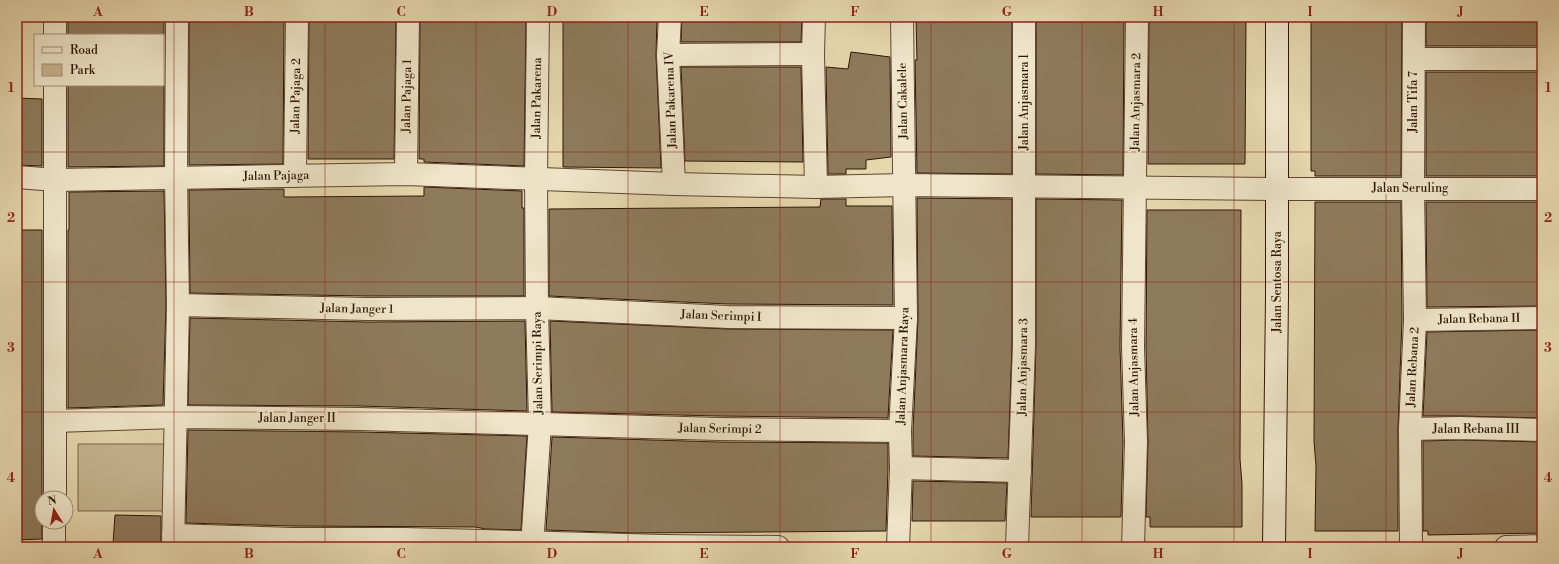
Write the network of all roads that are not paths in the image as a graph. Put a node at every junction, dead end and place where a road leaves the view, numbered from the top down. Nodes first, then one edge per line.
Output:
1 (55, 17) edge
2 (177, 17) edge
3 (297, 17) edge
4 (408, 17) edge
5 (538, 17) edge
6 (670, 17) edge
7 (814, 17) edge
8 (902, 17) edge
9 (1024, 17) edge
10 (1137, 17) edge
11 (1277, 17) edge
12 (1414, 17) edge
13 (55, 34) edge
14 (813, 54) junction
15 (668, 55) junction
16 (1414, 59) junction
17 (1542, 59) edge
18 (55, 86) edge
19 (406, 174) junction
20 (295, 176) junction
21 (17, 177) edge
22 (176, 177) junction
23 (536, 178) junction
24 (56, 180) junction
25 (674, 184) junction
26 (904, 185) junction
27 (816, 187) junction
28 (1025, 187) junction
29 (1134, 187) junction
30 (1413, 188) junction
31 (1278, 189) junction
32 (1542, 189) edge
33 (178, 305) junction
34 (537, 308) junction
35 (906, 318) junction
36 (1542, 318) edge
37 (1415, 320) junction
38 (176, 417) junction
39 (55, 421) junction
40 (540, 423) junction
41 (1410, 429) junction
42 (900, 430) junction
43 (1542, 430) edge
44 (901, 468) junction
45 (1020, 471) junction
46 (55, 490) edge
47 (54, 530) edge
48 (173, 541) edge
49 (292, 543) edge
50 (404, 543) edge
51 (532, 544) edge
52 (1542, 546) edge
53 (54, 547) edge
54 (664, 547) edge
55 (778, 547) edge
56 (898, 547) edge
57 (1017, 547) edge
58 (1134, 547) edge
59 (1274, 547) edge
60 (1411, 547) edge
61 (1506, 547) edge
62 (1526, 547) edge

1 - 13 street
2 - 22 street
3 - 20 street, Jalan Pajaga 2
4 - 19 street, Jalan Pajaga 1
5 - 23 street, Jalan Pakarena
6 - 15 street, Jalan Pakarena IV
7 - 14 street
8 - 26 street, Jalan Cakalele
9 - 28 street, Jalan Anjasmara 1
10 - 29 street, Jalan Anjasmara 2
11 - 31 street, Jalan Sentosa Raya
12 - 16 street, Jalan Tifa 7
14 - 15 street
14 - 27 street
15 - 25 street, Jalan Pakarena IV
16 - 17 street
16 - 30 street, Jalan Tifa 7
18 - 24 street
19 - 20 street, Jalan Pajaga
19 - 23 street, Jalan Pajaga
20 - 22 street, Jalan Pajaga
21 - 24 street, Jalan Pajaga
22 - 24 street, Jalan Pajaga
22 - 33 street
23 - 25 street, Jalan Pajaga
23 - 34 street, Jalan Serimpi Raya
24 - 39 street
25 - 27 street, Jalan Pajaga
26 - 27 street, Jalan Pajaga
26 - 28 street, Jalan Seruling
26 - 35 street, Jalan Anjasmara Raya
28 - 29 street, Jalan Seruling
28 - 45 street, Jalan Anjasmara 3
29 - 31 street, Jalan Seruling
29 - 58 street, Jalan Anjasmara 4
30 - 31 street, Jalan Seruling
30 - 32 street, Jalan Seruling
30 - 37 street, Jalan Rebana 2
31 - 59 street, Jalan Sentosa Raya
33 - 34 street, Jalan Janger 1
33 - 38 street
34 - 35 street, Jalan Serimpi I
34 - 40 street, Jalan Serimpi Raya
35 - 42 street, Jalan Anjasmara Raya
36 - 37 street, Jalan Rebana II
37 - 41 street, Jalan Rebana 2
38 - 39 street, Jalan Janger II
38 - 40 street, Jalan Janger II
38 - 48 street
39 - 46 street
40 - 42 street, Jalan Serimpi 2
40 - 51 street, Jalan Serimpi Raya
41 - 43 street, Jalan Rebana III
41 - 60 street, Jalan Rebana 2
42 - 44 street, Jalan Anjasmara Raya
44 - 45 street
44 - 56 street, Jalan Anjasmara Raya
45 - 57 street, Jalan Anjasmara 3
47 - 53 street
48 - 49 street
49 - 50 street
50 - 51 street
51 - 54 street
52 - 62 street
54 - 55 street
61 - 62 street

